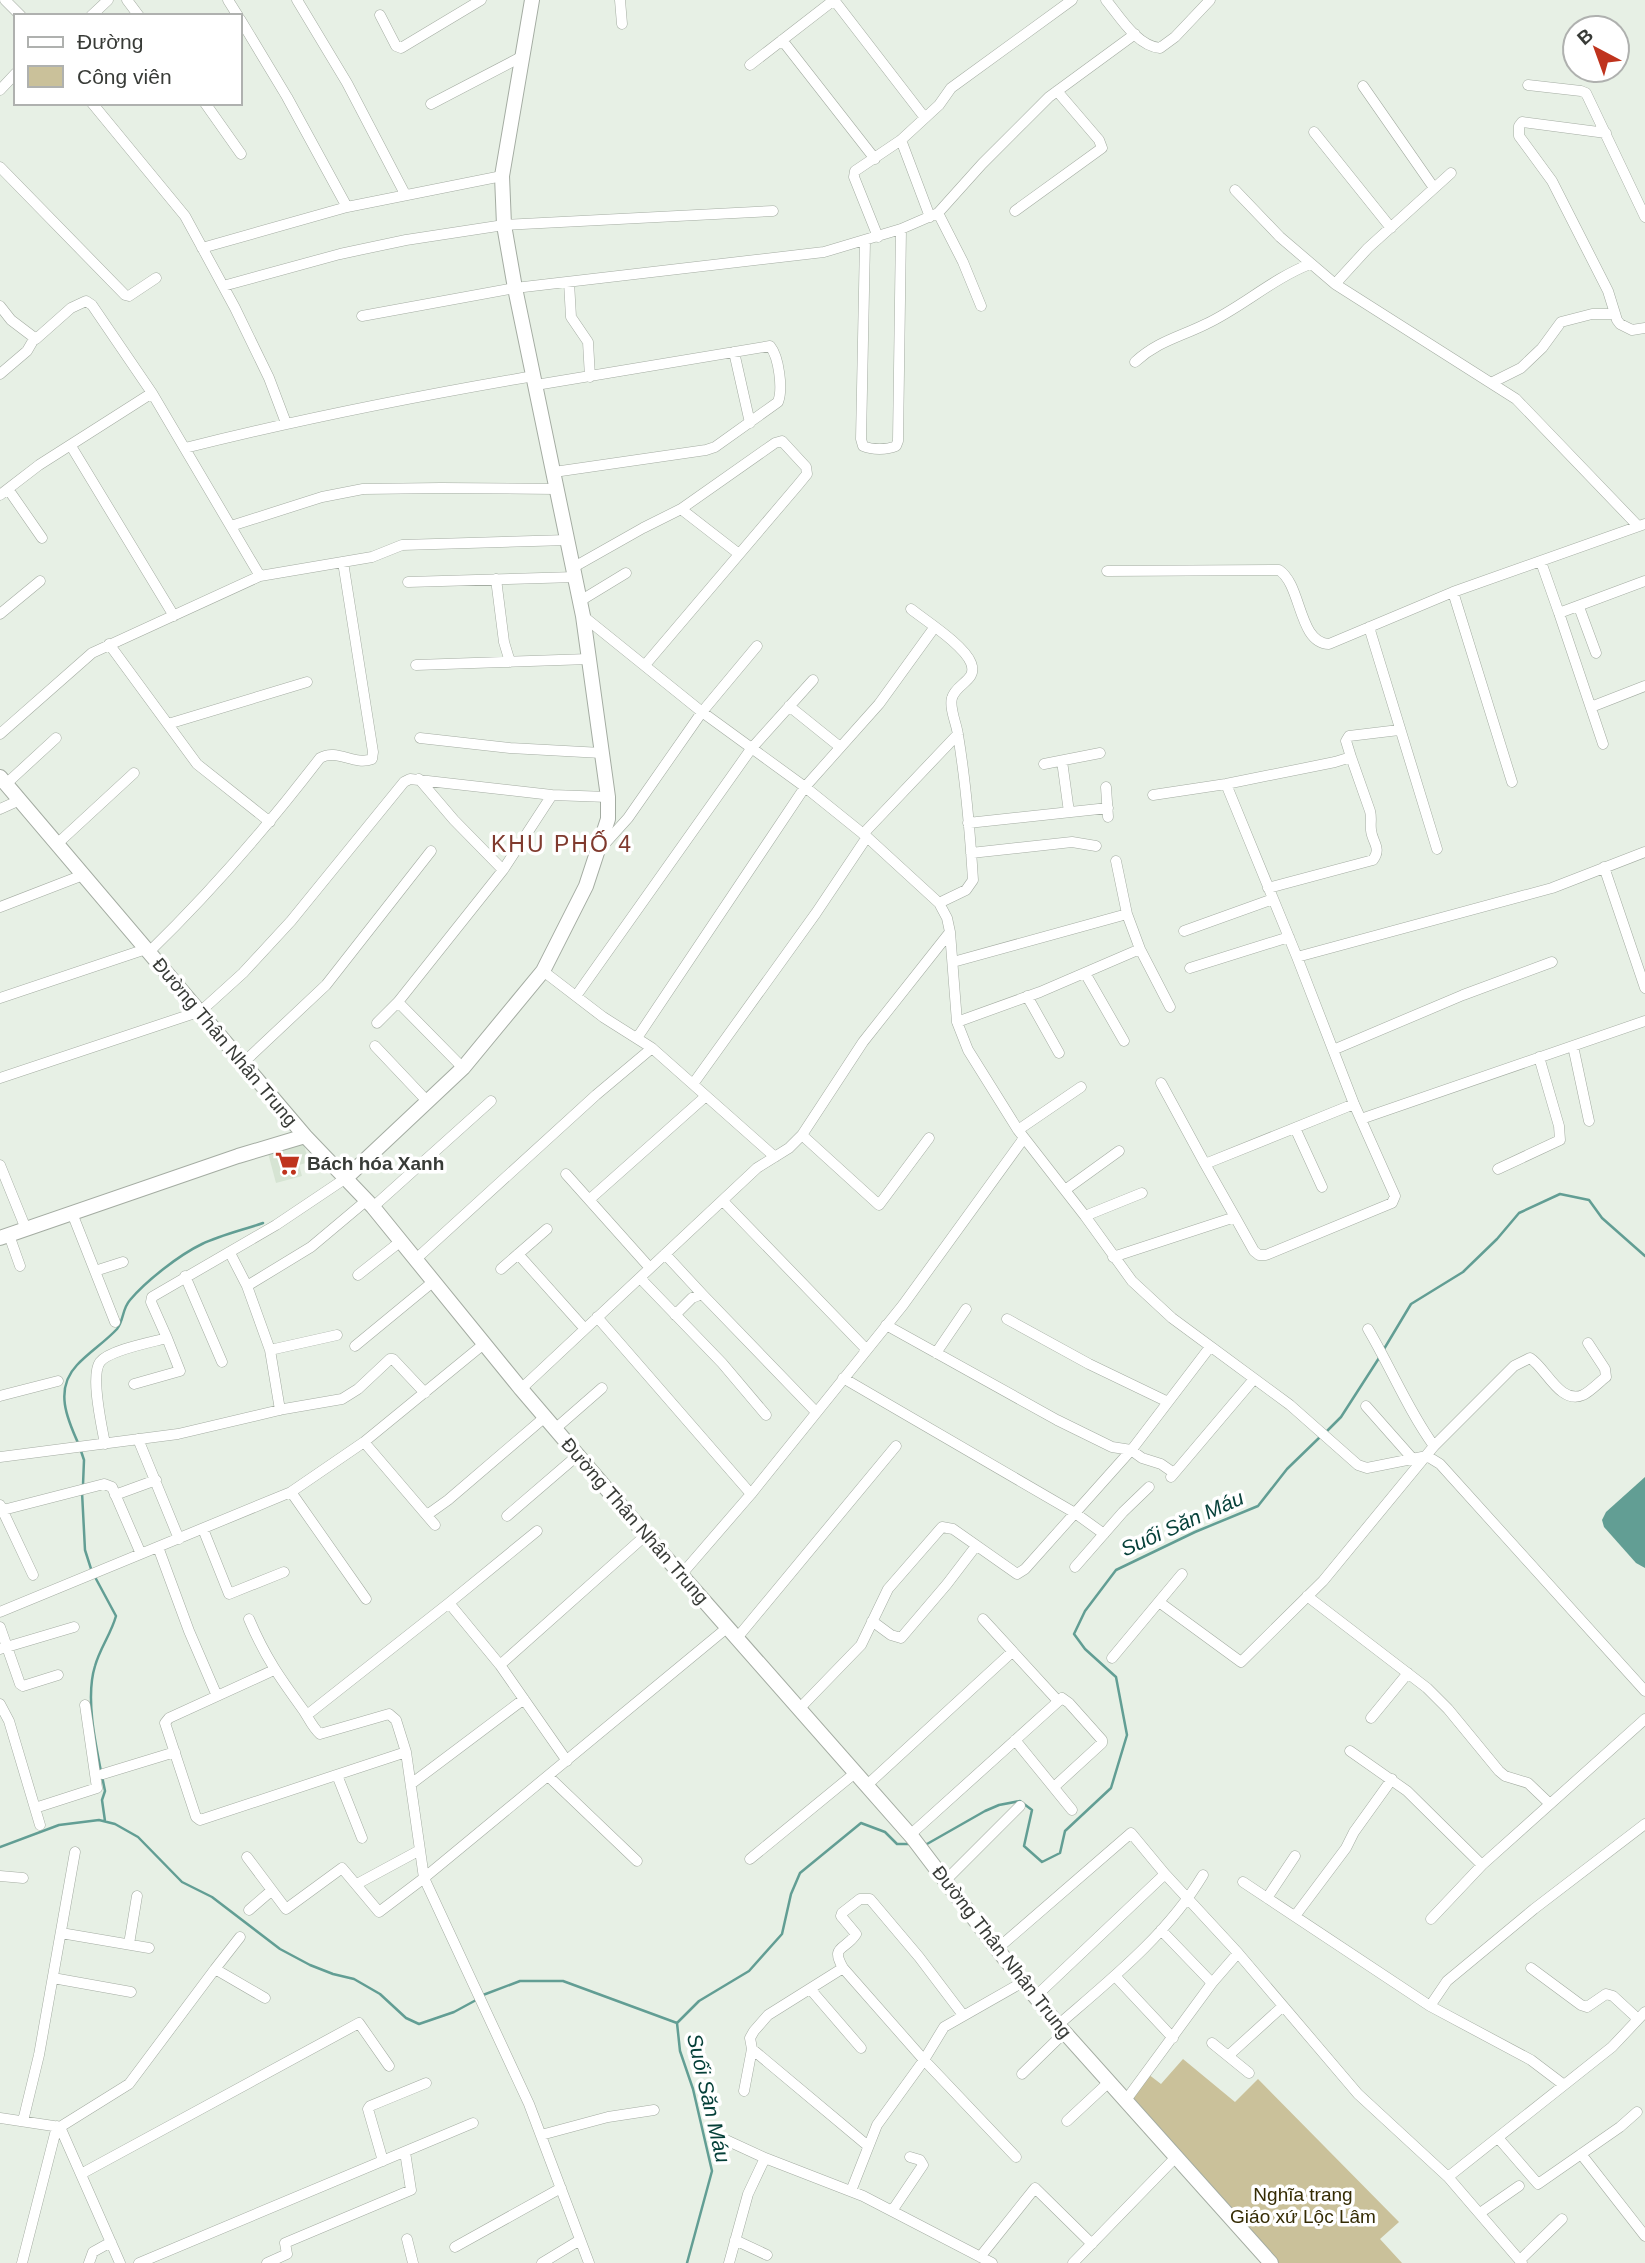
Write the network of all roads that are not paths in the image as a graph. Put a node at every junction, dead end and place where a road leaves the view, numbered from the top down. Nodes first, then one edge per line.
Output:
1 (5, 0) edge
2 (108, 0) edge
3 (297, 0) edge
4 (481, 0) edge
5 (532, 0) edge
6 (621, 0) edge
7 (1072, 0) edge
8 (1106, 0) edge
9 (1209, 0) edge
10 (20, 14) edge
11 (92, 14) edge
12 (380, 15) dead end
13 (242, 23) edge
14 (622, 24) dead end
15 (1135, 34) junction
16 (782, 40) junction
17 (523, 55) junction
18 (750, 65) dead end
19 (14, 74) edge
20 (1528, 85) dead end
21 (1363, 86) dead end
22 (0, 90) edge
23 (1057, 91) junction
24 (431, 104) dead end
25 (94, 105) edge
26 (206, 105) edge
27 (925, 118) junction
28 (1314, 132) dead end
29 (1606, 133) junction
30 (901, 140) junction
31 (241, 154) dead end
32 (875, 159) junction
33 (0, 167) edge
34 (1451, 173) dead end
35 (502, 176) junction
36 (1434, 188) junction
37 (1235, 190) dead end
38 (405, 194) junction
39 (347, 207) junction
40 (772, 211) dead end
41 (1015, 211) dead end
42 (934, 215) junction
43 (1645, 217) edge
44 (504, 225) junction
45 (1391, 228) junction
46 (901, 229) junction
47 (878, 237) junction
48 (865, 241) junction
49 (202, 248) junction
50 (1310, 264) junction
51 (156, 278) dead end
52 (569, 282) junction
53 (1335, 284) junction
54 (223, 286) junction
55 (515, 288) junction
56 (0, 306) edge
57 (981, 306) dead end
58 (1614, 314) junction
59 (362, 316) dead end
60 (1645, 328) edge
61 (34, 339) junction
62 (734, 352) junction
63 (1135, 362) dead end
64 (0, 374) edge
65 (590, 377) junction
66 (535, 381) junction
67 (1493, 382) junction
68 (152, 393) junction
69 (286, 423) junction
70 (750, 423) junction
71 (71, 446) junction
72 (185, 448) junction
73 (554, 472) junction
74 (557, 489) junction
75 (4, 492) edge
76 (681, 509) junction
77 (1642, 525) edge
78 (232, 526) junction
79 (42, 538) dead end
80 (568, 540) junction
81 (739, 554) junction
82 (342, 562) junction
83 (1541, 562) junction
84 (1107, 571) dead end
85 (575, 572) junction
86 (626, 573) dead end
87 (260, 576) junction
88 (496, 579) junction
89 (40, 581) dead end
90 (1645, 581) edge
91 (408, 582) dead end
92 (1453, 592) junction
93 (580, 601) junction
94 (1579, 607) junction
95 (911, 609) dead end
96 (1559, 613) junction
97 (0, 614) edge
98 (174, 616) junction
99 (583, 616) junction
100 (1369, 627) junction
101 (934, 628) junction
102 (109, 644) junction
103 (757, 646) dead end
104 (1596, 653) dead end
105 (589, 659) junction
106 (510, 662) junction
107 (416, 665) dead end
108 (645, 665) junction
109 (813, 680) dead end
110 (307, 682) dead end
111 (1645, 686) edge
112 (789, 706) junction
113 (1591, 707) junction
114 (702, 712) junction
115 (168, 724) junction
116 (1399, 730) junction
117 (0, 734) edge
118 (958, 734) junction
119 (56, 738) dead end
120 (420, 738) dead end
121 (1602, 744) dead end
122 (840, 747) junction
123 (751, 749) junction
124 (603, 753) junction
125 (1100, 753) dead end
126 (1351, 757) junction
127 (1062, 761) junction
128 (1044, 764) dead end
129 (134, 773) dead end
130 (419, 779) junction
131 (3, 780) edge
132 (1512, 782) dead end
133 (1226, 784) junction
134 (805, 787) junction
135 (1105, 787) dead end
136 (552, 795) junction
137 (1153, 795) dead end
138 (608, 797) junction
139 (20, 800) junction
140 (0, 809) edge
141 (1069, 812) junction
142 (270, 822) junction
143 (968, 823) junction
144 (865, 835) junction
145 (58, 844) junction
146 (1096, 846) dead end
147 (600, 848) junction
148 (1437, 849) dead end
149 (431, 851) dead end
150 (1645, 852) edge
151 (971, 853) junction
152 (1116, 861) dead end
153 (1604, 867) junction
154 (503, 870) junction
155 (83, 875) junction
156 (1268, 888) junction
157 (1273, 898) junction
158 (939, 903) junction
159 (0, 907) edge
160 (1127, 914) junction
161 (1184, 931) dead end
162 (950, 932) junction
163 (1289, 937) junction
164 (1140, 949) junction
165 (147, 950) junction
166 (1297, 957) junction
167 (953, 962) junction
168 (1552, 962) dead end
169 (1190, 968) dead end
170 (542, 971) junction
171 (1085, 973) junction
172 (1645, 988) edge
173 (576, 996) junction
174 (1027, 996) junction
175 (0, 998) edge
176 (398, 1002) junction
177 (1170, 1007) dead end
178 (201, 1011) junction
179 (1645, 1021) edge
180 (957, 1022) junction
181 (377, 1023) dead end
182 (637, 1038) junction
183 (1124, 1041) dead end
184 (375, 1046) dead end
185 (1573, 1046) junction
186 (652, 1048) junction
187 (1333, 1050) junction
188 (1059, 1053) dead end
189 (1539, 1058) junction
190 (243, 1063) junction
191 (463, 1068) junction
192 (0, 1078) edge
193 (1161, 1083) dead end
194 (693, 1084) junction
195 (1080, 1087) dead end
196 (706, 1096) junction
197 (427, 1101) junction
198 (492, 1101) dead end
199 (1354, 1104) junction
200 (1361, 1119) junction
201 (1589, 1121) dead end
202 (1295, 1128) junction
203 (1021, 1134) junction
204 (802, 1135) junction
205 (305, 1136) junction
206 (929, 1138) dead end
207 (1119, 1151) dead end
208 (775, 1157) junction
209 (1205, 1164) junction
210 (0, 1165) edge
211 (1498, 1169) dead end
212 (566, 1174) dead end
213 (346, 1178) junction
214 (1322, 1187) dead end
215 (1065, 1190) junction
216 (1143, 1193) dead end
217 (590, 1199) junction
218 (723, 1200) junction
219 (370, 1204) junction
220 (72, 1213) junction
221 (1086, 1216) junction
222 (1235, 1217) junction
223 (26, 1229) junction
224 (547, 1229) dead end
225 (5, 1236) edge
226 (401, 1241) junction
227 (230, 1252) junction
228 (518, 1254) junction
229 (665, 1254) junction
230 (1113, 1256) junction
231 (416, 1259) junction
232 (123, 1262) dead end
233 (20, 1266) dead end
234 (650, 1268) junction
235 (501, 1269) dead end
236 (95, 1271) junction
237 (358, 1275) dead end
238 (185, 1276) junction
239 (639, 1278) junction
240 (433, 1281) junction
241 (247, 1286) junction
242 (702, 1294) junction
243 (966, 1309) dead end
244 (675, 1315) junction
245 (597, 1317) junction
246 (1007, 1319) dead end
247 (115, 1322) dead end
248 (886, 1325) junction
249 (585, 1329) junction
250 (1368, 1329) dead end
251 (337, 1335) dead end
252 (167, 1338) junction
253 (485, 1343) junction
254 (1588, 1343) dead end
255 (355, 1346) dead end
256 (1210, 1347) junction
257 (866, 1349) junction
258 (270, 1350) junction
259 (936, 1353) junction
260 (222, 1362) dead end
261 (844, 1378) junction
262 (1254, 1379) junction
263 (58, 1381) dead end
264 (134, 1384) dead end
265 (602, 1388) dead end
266 (520, 1389) junction
267 (425, 1393) junction
268 (0, 1396) edge
269 (1168, 1402) junction
270 (1366, 1406) dead end
271 (280, 1410) junction
272 (816, 1412) junction
273 (766, 1415) dead end
274 (545, 1417) junction
275 (555, 1429) junction
276 (138, 1439) junction
277 (364, 1442) junction
278 (105, 1444) junction
279 (896, 1446) dead end
280 (1434, 1446) junction
281 (1131, 1450) junction
282 (578, 1455) junction
283 (1427, 1456) junction
284 (0, 1457) edge
285 (1412, 1458) junction
286 (156, 1480) junction
287 (1149, 1487) dead end
288 (291, 1492) junction
289 (751, 1494) junction
290 (115, 1495) junction
291 (1, 1507) edge
292 (1075, 1513) junction
293 (427, 1515) junction
294 (507, 1516) dead end
295 (435, 1525) dead end
296 (202, 1529) junction
297 (537, 1531) dead end
298 (1104, 1534) junction
299 (646, 1535) junction
300 (179, 1539) junction
301 (976, 1546) junction
302 (158, 1547) junction
303 (141, 1554) junction
304 (1075, 1567) dead end
305 (284, 1572) dead end
306 (1182, 1574) dead end
307 (33, 1575) dead end
308 (681, 1575) junction
309 (1307, 1596) junction
310 (366, 1599) dead end
311 (1159, 1602) junction
312 (449, 1603) junction
313 (0, 1612) edge
314 (250, 1619) dead end
315 (983, 1619) dead end
316 (872, 1621) junction
317 (0, 1627) edge
318 (74, 1627) dead end
319 (733, 1633) junction
320 (4, 1648) edge
321 (1012, 1652) junction
322 (1112, 1658) dead end
323 (500, 1665) junction
324 (274, 1670) junction
325 (1408, 1673) junction
326 (58, 1675) dead end
327 (1645, 1691) edge
328 (217, 1696) junction
329 (524, 1699) junction
330 (1058, 1700) junction
331 (0, 1704) edge
332 (85, 1705) dead end
333 (799, 1709) junction
334 (307, 1715) junction
335 (1371, 1718) dead end
336 (1645, 1719) edge
337 (1015, 1740) junction
338 (1350, 1751) dead end
339 (175, 1752) junction
340 (406, 1752) junction
341 (567, 1761) junction
342 (855, 1773) junction
343 (103, 1774) dead end
344 (337, 1775) junction
345 (548, 1776) junction
346 (1392, 1779) junction
347 (411, 1784) junction
348 (866, 1786) junction
349 (1054, 1787) junction
350 (1550, 1804) junction
351 (1020, 1806) dead end
352 (35, 1808) junction
353 (1072, 1810) dead end
354 (1645, 1824) edge
355 (40, 1825) dead end
356 (911, 1836) junction
357 (362, 1838) dead end
358 (420, 1850) junction
359 (75, 1852) dead end
360 (1294, 1856) dead end
361 (247, 1857) dead end
362 (750, 1859) dead end
363 (637, 1861) dead end
364 (1482, 1865) junction
365 (1165, 1874) junction
366 (1203, 1875) dead end
367 (0, 1876) edge
368 (23, 1878) dead end
369 (424, 1878) junction
370 (945, 1881) junction
371 (1244, 1882) dead end
372 (357, 1884) junction
373 (271, 1891) junction
374 (137, 1896) dead end
375 (1267, 1898) junction
376 (1188, 1900) junction
377 (249, 1910) dead end
378 (1295, 1916) junction
379 (1431, 1920) dead end
380 (1161, 1930) junction
381 (61, 1933) junction
382 (240, 1937) dead end
383 (129, 1944) junction
384 (149, 1948) dead end
385 (996, 1949) junction
386 (1238, 1953) junction
387 (843, 1968) junction
388 (1531, 1968) dead end
389 (215, 1969) junction
390 (1115, 1976) junction
391 (53, 1978) junction
392 (1023, 1982) junction
393 (1212, 1983) junction
394 (811, 1990) junction
395 (131, 1992) dead end
396 (1035, 1997) junction
397 (265, 1998) dead end
398 (1283, 2006) junction
399 (1430, 2006) junction
400 (963, 2015) junction
401 (1641, 2015) edge
402 (1062, 2029) junction
403 (1172, 2038) junction
404 (1212, 2043) dead end
405 (861, 2048) dead end
406 (752, 2049) junction
407 (1228, 2056) junction
408 (924, 2060) junction
409 (389, 2066) dead end
410 (1249, 2073) dead end
411 (1021, 2074) dead end
412 (1109, 2082) junction
413 (426, 2083) dead end
414 (1564, 2085) junction
415 (744, 2091) dead end
416 (1126, 2101) junction
417 (654, 2110) dead end
418 (1637, 2112) dead end
419 (0, 2118) edge
420 (23, 2120) junction
421 (1067, 2121) dead end
422 (473, 2123) dead end
423 (58, 2127) junction
424 (541, 2135) junction
425 (1499, 2139) junction
426 (726, 2140) dead end
427 (868, 2146) junction
428 (405, 2151) junction
429 (1581, 2154) junction
430 (910, 2157) dead end
431 (1016, 2157) dead end
432 (1176, 2157) junction
433 (765, 2158) junction
434 (383, 2161) junction
435 (81, 2174) junction
436 (1448, 2178) junction
437 (1519, 2186) dead end
438 (561, 2188) junction
439 (851, 2192) junction
440 (892, 2211) junction
441 (1480, 2213) junction
442 (1562, 2219) dead end
443 (1645, 2236) edge
444 (407, 2239) dead end
445 (580, 2240) junction
446 (735, 2240) junction
447 (111, 2242) junction
448 (1091, 2244) junction
449 (455, 2247) dead end
450 (767, 2255) dead end
451 (980, 2257) junction
452 (288, 2259) edge
453 (731, 2262) edge
454 (1521, 2262) edge
455 (22, 2263) edge
456 (89, 2263) edge
457 (120, 2263) edge
458 (139, 2263) edge
459 (267, 2263) edge
460 (413, 2263) edge
461 (542, 2263) edge
462 (589, 2263) edge
463 (992, 2263) edge
464 (1073, 2263) edge
465 (1271, 2263) edge

1 - 10 street
2 - 11 street
3 - 38 street
4 - 12 street
5 - 17 street
6 - 14 street
7 - 27 street
8 - 15 street
9 - 15 street
13 - 39 street
15 - 23 street
16 - 18 street
16 - 27 street
16 - 32 street
17 - 24 street
17 - 35 street
19 - 22 street
20 - 29 street
21 - 36 street
23 - 41 street
23 - 42 street
25 - 49 street
26 - 31 street
27 - 30 street
28 - 45 street
29 - 43 street
29 - 58 street
30 - 32 street
30 - 42 street
32 - 47 street
33 - 51 street
34 - 36 street
35 - 38 street
35 - 44 street
36 - 45 street
37 - 50 street
38 - 39 street
39 - 49 street
40 - 44 street
42 - 46 street
42 - 57 street
44 - 54 street
44 - 55 street
45 - 53 street
46 - 47 street
46 - 48 street
47 - 48 street
48 - 52 street
49 - 54 street
50 - 53 street
50 - 63 street
52 - 55 street
52 - 65 street
53 - 67 street
54 - 69 street
55 - 59 street
55 - 66 street
56 - 61 street
58 - 60 street
58 - 67 street
61 - 64 street
61 - 68 street
62 - 65 street
62 - 70 street
62 - 70 street
65 - 66 street
66 - 69 street
66 - 73 street
67 - 77 street
68 - 71 street
68 - 72 street
69 - 72 street
70 - 73 street
71 - 75 street
71 - 98 street
72 - 78 street
73 - 74 street
74 - 78 street
74 - 80 street
75 - 79 street
76 - 81 street
76 - 81 street
76 - 85 street
77 - 83 street
78 - 87 street
80 - 82 street
80 - 85 street
81 - 108 street
82 - 87 street
82 - 142 street
83 - 92 street
83 - 96 street
84 - 100 street
85 - 88 street
85 - 93 street
86 - 93 street
87 - 98 street
88 - 91 street
88 - 106 street
89 - 97 street
90 - 94 street
92 - 100 street
92 - 132 street
93 - 99 street
94 - 96 street
94 - 104 street
95 - 101 street
96 - 113 street
98 - 102 street
99 - 105 street
99 - 108 street
100 - 116 street
101 - 118 street
101 - 122 street
102 - 115 street
102 - 117 street
103 - 114 street
105 - 106 street
105 - 124 street
106 - 107 street
108 - 114 street
109 - 112 street
110 - 115 street
111 - 113 street
112 - 122 street
112 - 123 street
113 - 121 street
114 - 123 street
114 - 147 street
115 - 142 street
116 - 126 street
116 - 148 street
118 - 143 street
118 - 144 street
119 - 131 street
120 - 124 street
122 - 134 street
123 - 134 street
123 - 173 street
124 - 138 street
125 - 127 street
126 - 133 street
126 - 156 street
127 - 128 street
127 - 141 street
129 - 145 street
130 - 136 street
130 - 154 street
130 - 178 street
131 - 139 street, Đường Thân Nhân Trung
133 - 137 street
133 - 156 street
134 - 144 street
134 - 182 street
135 - 141 street
136 - 138 street
136 - 154 street
138 - 147 street
139 - 140 street
139 - 145 street, Đường Thân Nhân Trung
141 - 143 street
142 - 165 street
143 - 151 street
144 - 158 street
144 - 194 street
145 - 155 street, Đường Thân Nhân Trung
146 - 151 street
147 - 170 street
149 - 190 street
150 - 153 street
151 - 158 street
152 - 160 street
153 - 166 street
153 - 172 street
154 - 176 street
155 - 159 street
155 - 165 street, Đường Thân Nhân Trung
156 - 157 street
157 - 161 street
157 - 163 street
158 - 162 street
160 - 164 street
160 - 167 street
162 - 167 street
162 - 204 street
163 - 166 street
163 - 169 street
164 - 171 street
164 - 177 street
165 - 175 street
165 - 178 street, Đường Thân Nhân Trung
166 - 187 street
167 - 180 street
168 - 187 street
170 - 173 street
170 - 191 street
171 - 174 street
171 - 183 street
173 - 182 street
174 - 180 street
174 - 188 street
176 - 181 street
176 - 191 street
178 - 190 street, Đường Thân Nhân Trung
178 - 192 street
179 - 185 street
180 - 203 street
182 - 186 street
184 - 197 street
185 - 189 street
185 - 201 street
186 - 194 street
186 - 231 street
187 - 199 street
189 - 200 street
189 - 211 street
190 - 205 street, Đường Thân Nhân Trung
191 - 197 street
193 - 209 street
194 - 196 street
195 - 203 street
196 - 208 street
196 - 217 street
197 - 213 street
198 - 219 street
199 - 200 street
199 - 202 street
200 - 222 street
202 - 209 street
202 - 214 street
203 - 215 street
203 - 248 street
204 - 206 street
204 - 208 street
205 - 213 street, Đường Thân Nhân Trung
205 - 220 street
207 - 215 street
208 - 218 street
209 - 222 street
210 - 223 street
212 - 217 street
213 - 219 street, Đường Thân Nhân Trung
213 - 227 street
215 - 221 street
216 - 221 street
217 - 234 street
218 - 229 street
218 - 257 street
219 - 226 street, Đường Thân Nhân Trung
219 - 241 street
220 - 223 street
220 - 236 street
221 - 230 street
222 - 230 street
223 - 225 street
224 - 228 street
225 - 233 street
226 - 231 street, Đường Thân Nhân Trung
226 - 237 street
227 - 238 street
227 - 241 street
228 - 235 street
228 - 249 street
229 - 234 street
229 - 242 street
230 - 256 street
231 - 240 street, Đường Thân Nhân Trung
232 - 236 street
234 - 239 street
236 - 247 street
238 - 252 street
238 - 260 street
239 - 244 street
239 - 245 street
240 - 253 street, Đường Thân Nhân Trung
240 - 255 street
241 - 258 street
242 - 244 street
242 - 272 street
243 - 259 street
244 - 273 street
245 - 249 street
245 - 289 street
246 - 269 street
248 - 257 street
248 - 259 street
249 - 266 street
250 - 280 street
251 - 258 street
252 - 264 street
252 - 278 street
253 - 266 street, Đường Thân Nhân Trung
253 - 267 street
254 - 280 street
256 - 262 street
256 - 269 street
257 - 261 street
258 - 271 street
259 - 281 street
261 - 272 street
261 - 292 street
262 - 281 street
262 - 285 street
263 - 268 street
265 - 275 street
266 - 274 street, Đường Thân Nhân Trung
267 - 271 street
267 - 277 street
269 - 281 street
270 - 285 street
271 - 276 street
272 - 289 street
274 - 275 street, Đường Thân Nhân Trung
274 - 293 street
275 - 282 street, Đường Thân Nhân Trung
276 - 278 street
276 - 286 street
277 - 288 street
277 - 293 street
278 - 284 street
279 - 319 street
280 - 283 street
281 - 292 street
282 - 294 street
282 - 299 street, Đường Thân Nhân Trung
283 - 285 street
283 - 309 street
283 - 327 street
286 - 290 street
286 - 300 street
287 - 298 street
288 - 296 street
288 - 310 street
289 - 308 street
290 - 291 street
290 - 303 street
291 - 307 street
292 - 298 street
292 - 301 street
293 - 295 street
296 - 300 street
296 - 305 street
297 - 312 street
298 - 304 street
299 - 308 street, Đường Thân Nhân Trung
299 - 323 street
300 - 302 street
301 - 316 street
301 - 316 street
302 - 303 street
302 - 328 street
303 - 313 street
306 - 311 street
308 - 319 street, Đường Thân Nhân Trung
309 - 311 street
309 - 325 street
311 - 322 street
312 - 323 street
312 - 334 street
314 - 324 street
315 - 321 street
316 - 333 street
317 - 320 street
318 - 320 street
319 - 333 street, Đường Thân Nhân Trung
319 - 341 street
320 - 326 street
321 - 330 street
321 - 348 street
323 - 329 street
324 - 328 street
324 - 334 street
325 - 335 street
325 - 350 street
328 - 339 street
329 - 341 street
329 - 347 street
330 - 337 street
330 - 349 street
331 - 352 street
332 - 352 street
333 - 342 street, Đường Thân Nhân Trung
334 - 340 street
336 - 350 street
337 - 349 street
337 - 356 street
338 - 346 street
339 - 343 street
339 - 344 street
340 - 344 street
340 - 347 street
341 - 345 street
342 - 348 street, Đường Thân Nhân Trung
342 - 362 street
344 - 357 street
345 - 363 street
345 - 369 street
346 - 364 street
346 - 378 street
347 - 358 street
348 - 356 street, Đường Thân Nhân Trung
349 - 353 street
350 - 364 street
351 - 370 street
352 - 355 street
354 - 399 street
356 - 370 street, Đường Thân Nhân Trung
358 - 369 street
358 - 372 street
359 - 381 street
360 - 375 street
361 - 373 street
364 - 379 street
365 - 376 street
365 - 385 street
365 - 396 street
366 - 376 street
367 - 368 street
369 - 372 street
369 - 424 street
370 - 385 street, Đường Thân Nhân Trung
371 - 375 street
372 - 373 street
373 - 377 street
374 - 383 street
375 - 378 street
376 - 380 street
376 - 386 street
378 - 399 street
380 - 390 street
380 - 393 street
381 - 383 street
381 - 391 street
382 - 389 street
383 - 384 street
385 - 392 street, Đường Thân Nhân Trung
386 - 393 street
386 - 398 street
387 - 394 street
387 - 400 street
387 - 408 street
388 - 401 street
389 - 397 street
389 - 423 street
390 - 402 street
390 - 403 street
391 - 395 street
391 - 420 street
392 - 396 street, Đường Thân Nhân Trung
392 - 400 street
393 - 403 street
394 - 405 street
394 - 406 street
396 - 402 street, Đường Thân Nhân Trung
398 - 407 street
398 - 436 street
399 - 414 street
400 - 408 street
401 - 414 street
402 - 411 street
402 - 412 street, Đường Thân Nhân Trung
403 - 416 street
404 - 407 street
406 - 415 street
406 - 427 street
407 - 410 street
408 - 427 street
408 - 431 street
409 - 435 street
412 - 416 street, Đường Thân Nhân Trung
412 - 421 street
413 - 434 street
414 - 425 street
416 - 432 street, Đường Thân Nhân Trung
417 - 424 street
418 - 429 street
419 - 420 street
420 - 423 street
422 - 428 street
423 - 435 street
423 - 455 street
424 - 438 street
425 - 429 street
425 - 436 street
426 - 433 street
427 - 439 street
428 - 434 street
428 - 452 street
429 - 443 street
430 - 440 street
432 - 448 street
432 - 465 street, Đường Thân Nhân Trung
433 - 439 street
433 - 446 street
434 - 458 street
435 - 447 street
436 - 441 street
437 - 441 street
438 - 445 street
438 - 449 street
439 - 440 street
440 - 451 street
441 - 454 street
442 - 454 street
444 - 460 street
445 - 461 street
445 - 462 street
446 - 450 street
446 - 453 street
447 - 456 street
447 - 457 street
448 - 451 street
448 - 464 street
451 - 463 street
452 - 459 street

